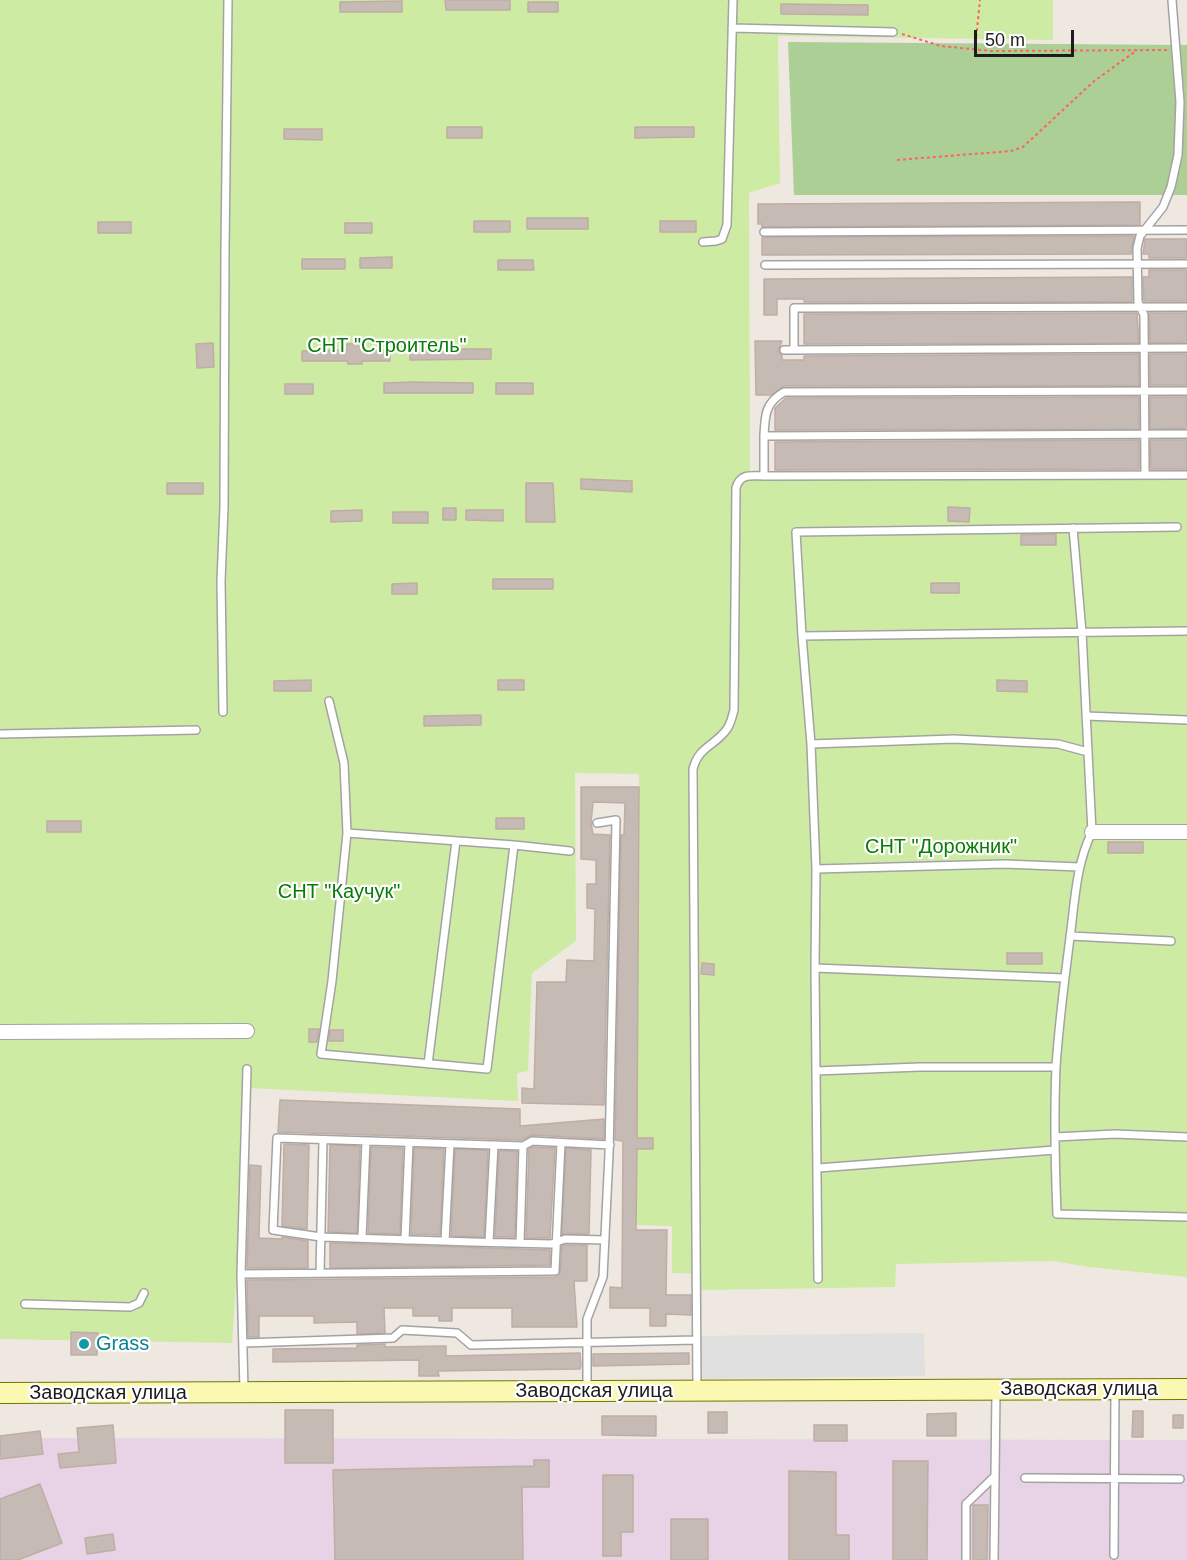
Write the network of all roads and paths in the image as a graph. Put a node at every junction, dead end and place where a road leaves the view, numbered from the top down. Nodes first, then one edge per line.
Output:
1 (228, 0) edge
2 (733, 0) edge
3 (980, 0) edge
4 (1172, 0) edge
5 (732, 28) junction
6 (893, 32) joint
7 (975, 49) junction
8 (1137, 50) junction
9 (1176, 50) junction
10 (1183, 97) edge
11 (897, 160) dead end
12 (1144, 230) junction
13 (1187, 230) edge
14 (764, 232) dead end
15 (703, 242) dead end
16 (1137, 264) junction
17 (1187, 264) edge
18 (765, 265) dead end
19 (1140, 307) junction
20 (1187, 307) edge
21 (1144, 348) junction
22 (1187, 348) edge
23 (784, 350) dead end
24 (794, 350) junction
25 (1144, 391) junction
26 (1187, 391) edge
27 (1144, 434) junction
28 (1187, 434) edge
29 (764, 436) junction
30 (1145, 474) junction
31 (1187, 475) edge
32 (764, 476) junction
33 (1177, 527) dead end
34 (1073, 528) junction
35 (1187, 631) edge
36 (1082, 632) junction
37 (802, 636) junction
38 (329, 701) dead end
39 (223, 712) dead end
40 (1086, 716) junction
41 (1187, 720) edge
42 (196, 730) dead end
43 (0, 734) edge
44 (811, 744) junction
45 (1088, 752) junction
46 (597, 823) dead end
47 (1092, 832) junction
48 (1187, 832) edge
49 (347, 833) junction
50 (456, 841) junction
51 (514, 845) junction
52 (570, 851) dead end
53 (1079, 867) junction
54 (816, 869) junction
55 (1070, 936) junction
56 (1171, 941) dead end
57 (815, 968) junction
58 (1064, 978) junction
59 (247, 1031) dead end
60 (0, 1032) edge
61 (428, 1064) junction
62 (1056, 1067) junction
63 (247, 1069) dead end
64 (816, 1071) junction
65 (1055, 1137) junction
66 (1187, 1137) edge
67 (324, 1140) junction
68 (366, 1141) junction
69 (410, 1143) junction
70 (561, 1143) junction
71 (450, 1144) junction
72 (494, 1145) junction
73 (610, 1145) junction
74 (523, 1146) junction
75 (1055, 1150) junction
76 (818, 1168) junction
77 (1187, 1218) edge
78 (321, 1237) junction
79 (362, 1238) junction
80 (405, 1240) junction
81 (605, 1240) junction
82 (446, 1241) junction
83 (489, 1242) junction
84 (557, 1242) junction
85 (520, 1243) junction
86 (320, 1273) junction
87 (241, 1274) junction
88 (818, 1280) dead end
89 (144, 1293) dead end
90 (25, 1304) dead end
91 (696, 1340) junction
92 (587, 1342) junction
93 (244, 1343) junction
94 (996, 1389) junction
95 (1115, 1389) junction
96 (1187, 1389) edge
97 (587, 1391) junction
98 (697, 1391) junction
99 (244, 1392) junction
100 (0, 1393) edge
101 (995, 1476) junction
102 (1025, 1478) dead end
103 (1114, 1479) junction
104 (1180, 1479) dead end
105 (1114, 1555) dead end
106 (966, 1560) edge
107 (994, 1560) edge

1 - 39 lane
2 - 5 lane
3 - 7 path
4 - 9 lane
5 - 6 lane
5 - 15 lane
6 - 7 path
7 - 8 path
8 - 9 path
8 - 11 path
9 - 10 lane
10 - 12 lane
12 - 13 lane
12 - 14 lane
12 - 16 lane
16 - 17 lane
16 - 18 lane
16 - 19 lane
19 - 20 lane
19 - 21 lane
19 - 24 lane
21 - 22 lane
21 - 24 lane
21 - 25 lane
23 - 24 lane
25 - 26 lane
25 - 27 lane
25 - 29 lane
27 - 28 lane
27 - 29 lane
27 - 30 lane
29 - 32 lane
30 - 31 lane
30 - 32 lane
32 - 91 lane
33 - 34 lane
34 - 36 lane
34 - 37 lane
35 - 36 lane
36 - 37 lane
36 - 40 lane
37 - 44 lane
38 - 49 lane
40 - 41 lane
40 - 45 lane
42 - 43 lane
44 - 45 lane
44 - 54 lane
45 - 47 lane
46 - 73 lane
47 - 48 street
47 - 53 lane
49 - 50 lane
49 - 61 lane
50 - 51 lane
50 - 61 lane
51 - 52 lane
51 - 61 lane
53 - 54 lane
53 - 55 lane
54 - 57 lane
55 - 56 lane
55 - 58 lane
57 - 58 lane
57 - 64 lane
58 - 62 lane
59 - 60 street
62 - 64 lane
62 - 65 lane
63 - 87 lane
64 - 76 lane
65 - 66 lane
65 - 75 lane
67 - 68 lane
67 - 78 lane
67 - 78 lane
68 - 69 lane
68 - 79 lane
69 - 71 lane
69 - 80 lane
70 - 73 lane
70 - 74 lane
70 - 84 lane
71 - 72 lane
71 - 82 lane
72 - 74 lane
72 - 83 lane
73 - 81 lane
74 - 85 lane
75 - 76 lane
75 - 77 lane
76 - 88 lane
78 - 79 lane
78 - 86 lane
79 - 80 lane
80 - 82 lane
81 - 84 lane
81 - 92 lane
82 - 83 lane
83 - 85 lane
84 - 85 lane
84 - 86 lane
86 - 87 lane
87 - 93 lane
89 - 90 lane
91 - 92 lane
91 - 98 lane
92 - 93 lane
92 - 97 lane
93 - 99 lane
94 - 95 main road, Заводская улица
94 - 98 main road, Заводская улица
94 - 101 lane
95 - 96 main road, Заводская улица
95 - 103 lane
97 - 98 main road, Заводская улица
97 - 99 main road, Заводская улица
99 - 100 main road, Заводская улица
101 - 106 lane
101 - 107 lane
102 - 103 lane
103 - 104 lane
103 - 105 lane

